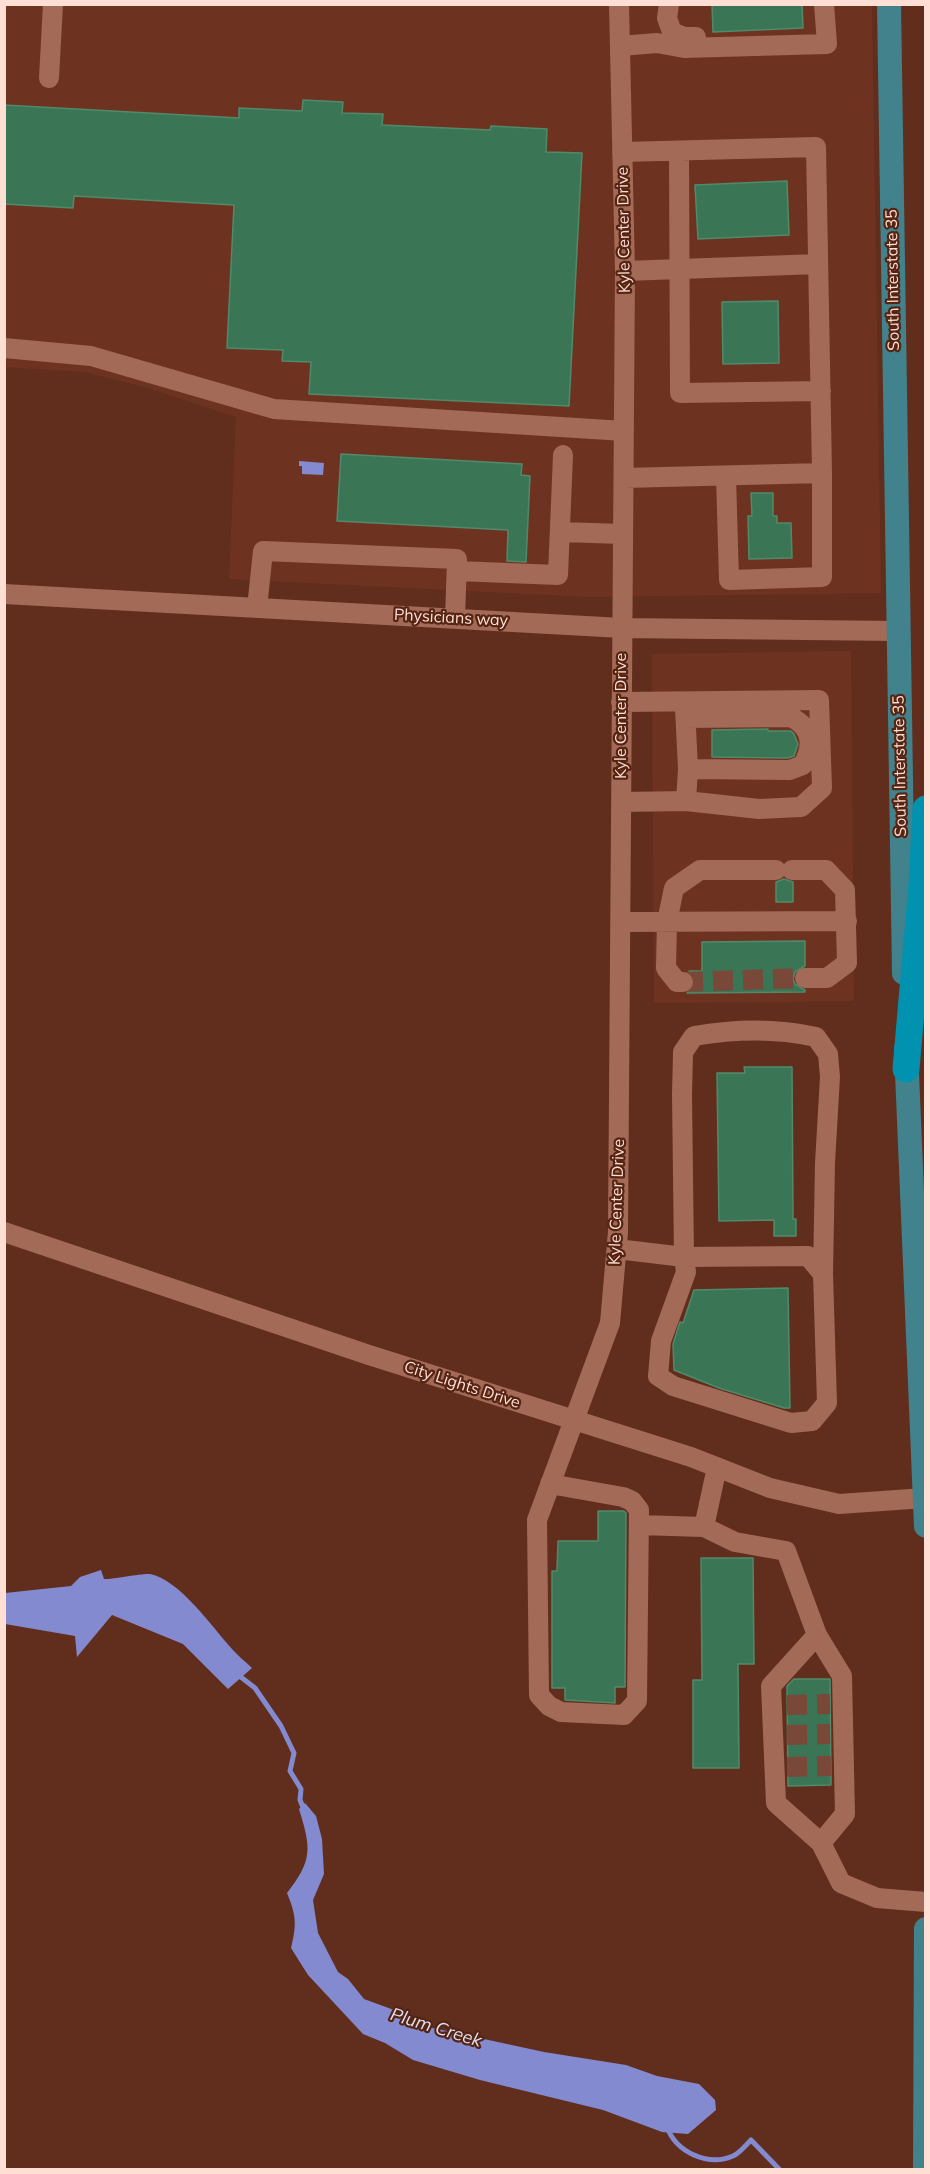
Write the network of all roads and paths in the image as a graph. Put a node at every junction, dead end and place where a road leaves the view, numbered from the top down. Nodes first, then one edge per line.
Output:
1 (53, 4) edge
2 (619, 4) edge
3 (655, 4) edge
4 (669, 4) edge
5 (824, 4) edge
6 (889, 4) edge
7 (826, 31) junction
8 (657, 44) junction
9 (620, 46) junction
10 (49, 78) dead end
11 (679, 150) junction
12 (622, 152) junction
13 (818, 264) junction
14 (679, 269) junction
15 (625, 271) junction
16 (4, 348) edge
17 (821, 391) junction
18 (624, 431) junction
19 (563, 455) dead end
20 (822, 473) junction
21 (726, 476) junction
22 (624, 478) junction
23 (561, 532) junction
24 (623, 534) junction
25 (457, 571) junction
26 (4, 594) edge
27 (257, 608) junction
28 (455, 619) junction
29 (622, 628) junction
30 (898, 632) junction
31 (621, 702) junction
32 (685, 710) junction
33 (688, 769) junction
34 (686, 801) junction
35 (621, 802) junction
36 (926, 809) edge
37 (847, 921) junction
38 (620, 922) junction
39 (668, 922) junction
40 (805, 978) tunnel mouth
41 (683, 982) dead end
42 (906, 1069) junction
43 (4, 1232) edge
44 (617, 1249) junction
45 (684, 1257) junction
46 (823, 1274) junction
47 (573, 1421) junction
48 (717, 1467) junction
49 (550, 1484) junction
50 (925, 1498) edge
51 (639, 1525) junction
52 (704, 1527) junction
53 (926, 1527) edge
54 (817, 1635) junction
55 (821, 1843) junction
56 (926, 1902) edge
57 (926, 1929) edge
58 (925, 2169) edge

1 - 10 street
2 - 9 street, Kyle Center Drive
3 - 8 street
4 - 7 street
5 - 7 street
6 - 30 main road, South Interstate 35
7 - 8 street
8 - 9 street
9 - 12 street, Kyle Center Drive
11 - 12 street
11 - 13 street
11 - 14 street
12 - 15 street, Kyle Center Drive
13 - 14 street
13 - 17 street
14 - 15 street
14 - 17 street
15 - 18 street, Kyle Center Drive
16 - 18 street
17 - 20 street
18 - 22 street, Kyle Center Drive
19 - 23 street
20 - 21 street
20 - 21 street
21 - 22 street
22 - 24 street, Kyle Center Drive
23 - 24 street
23 - 25 street
24 - 29 street, Kyle Center Drive
25 - 27 street
25 - 28 street
26 - 27 street, Physicians way
27 - 28 street, Physicians way
28 - 29 street, Physicians way
29 - 30 street, Physicians way
29 - 31 street, Kyle Center Drive
30 - 42 main road, South Interstate 35
31 - 32 street
31 - 35 street, Kyle Center Drive
32 - 33 street
32 - 33 street
32 - 34 street
33 - 34 street
34 - 35 street
35 - 38 street, Kyle Center Drive
36 - 42 highway
37 - 39 street
37 - 39 street
37 - 40 street
38 - 39 street
38 - 44 street, Kyle Center Drive
39 - 41 street
42 - 50 main road, South Interstate 35
43 - 47 street, City Lights Drive
44 - 45 street
44 - 47 street, Kyle Center Drive
45 - 46 street
45 - 46 street
45 - 46 street
47 - 48 street, City Lights Drive
47 - 49 street, Kyle Center Drive
48 - 50 street, City Lights Drive
48 - 52 street
49 - 51 street
49 - 51 street, Kyle Center Drive
50 - 53 main road, South Interstate 35
51 - 52 street
52 - 54 street
54 - 55 street
54 - 55 street
55 - 56 street
57 - 58 main road

